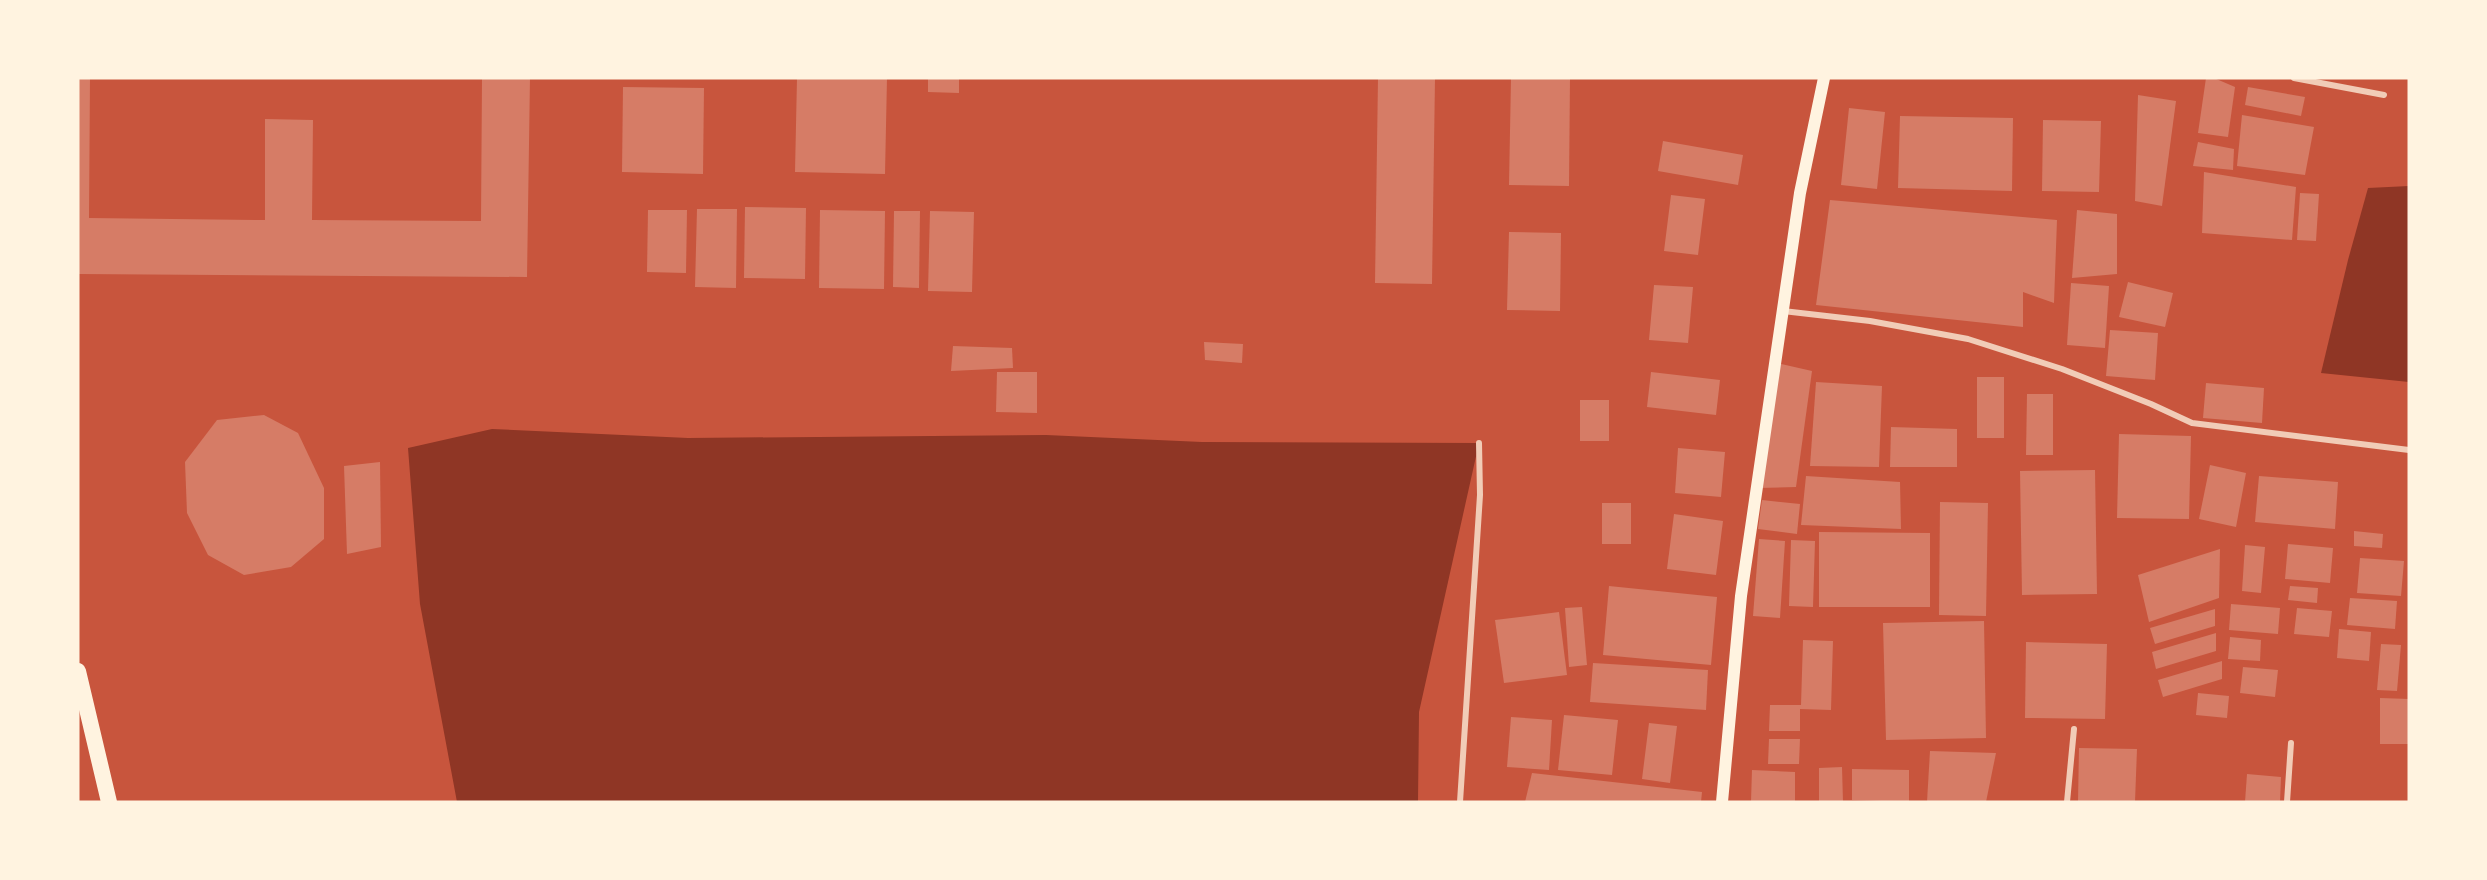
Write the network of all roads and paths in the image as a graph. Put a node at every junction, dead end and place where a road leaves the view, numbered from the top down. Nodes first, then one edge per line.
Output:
1 (1824, 78) edge
2 (2294, 78) edge
3 (2384, 95) dead end
4 (1783, 311) junction
5 (1479, 443) dead end
6 (2409, 450) edge
7 (78, 671) edge
8 (2074, 729) dead end
9 (2291, 743) dead end
10 (109, 802) edge
11 (1460, 802) edge
12 (1722, 802) edge
13 (2067, 802) edge
14 (2287, 802) edge

1 - 4 main road
2 - 3 street
4 - 6 street
4 - 12 main road
5 - 11 street
7 - 10 highway
8 - 13 street
9 - 14 street

